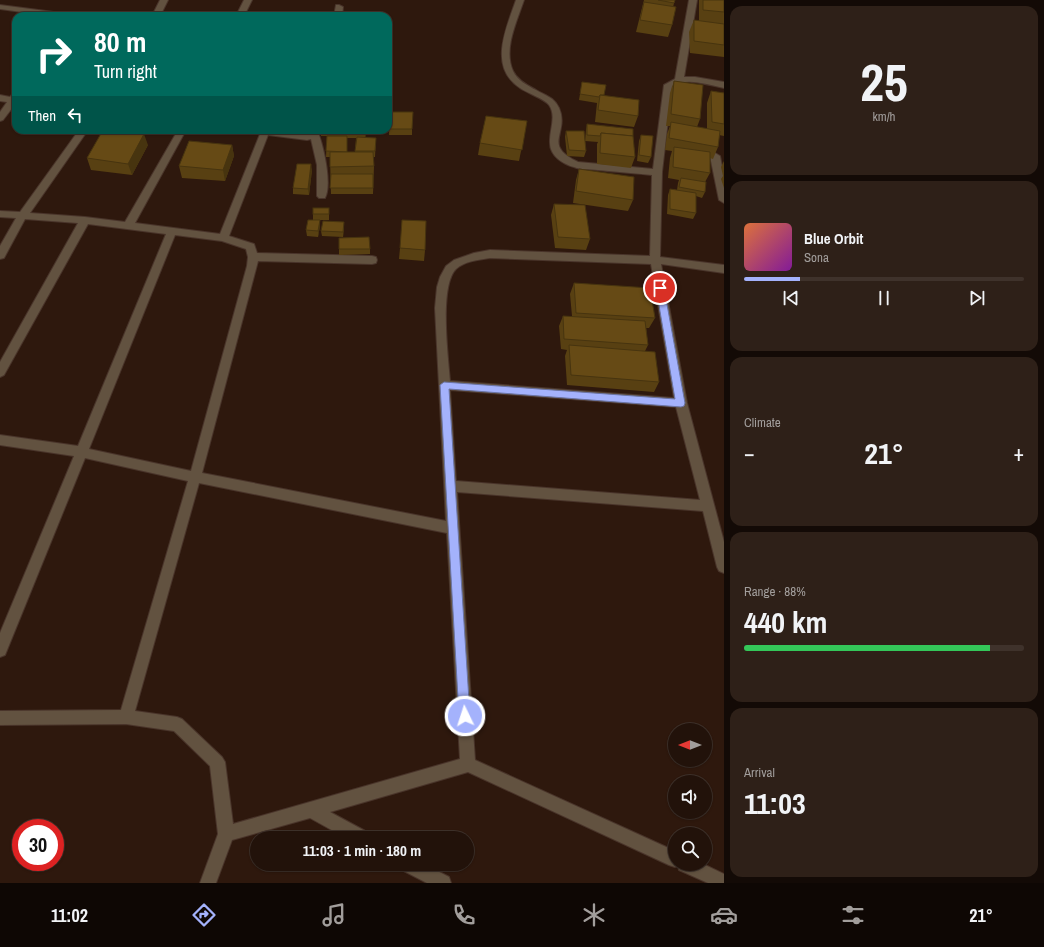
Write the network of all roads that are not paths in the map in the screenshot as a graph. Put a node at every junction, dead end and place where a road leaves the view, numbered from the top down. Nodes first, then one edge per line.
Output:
1 (164, 0) edge
2 (248, 0) edge
3 (520, 0) edge
4 (693, 0) edge
5 (0, 7) edge
6 (339, 7) dead end
7 (38, 12) edge
8 (158, 12) edge
9 (242, 12) edge
10 (338, 12) edge
11 (679, 80) junction
12 (724, 85) edge
13 (0, 98) edge
14 (12, 98) edge
15 (12, 102) edge
16 (0, 118) edge
17 (81, 134) edge
18 (180, 134) edge
19 (265, 134) edge
20 (291, 134) edge
21 (312, 134) edge
22 (316, 134) edge
23 (715, 156) edge
24 (657, 172) junction
25 (322, 196) dead end
26 (724, 200) edge
27 (0, 214) edge
28 (22, 216) junction
29 (85, 220) junction
30 (128, 226) junction
31 (172, 231) junction
32 (223, 238) junction
33 (0, 255) edge
34 (254, 257) junction
35 (372, 260) dead end
36 (655, 260) junction
37 (724, 269) edge
38 (0, 372) edge
39 (444, 385) junction
40 (681, 403) junction
41 (0, 440) edge
42 (81, 452) junction
43 (194, 477) junction
44 (450, 486) junction
45 (708, 506) junction
46 (453, 528) junction
47 (724, 567) edge
48 (0, 650) edge
49 (126, 717) junction
50 (0, 718) edge
51 (468, 764) junction
52 (310, 809) junction
53 (349, 831) edge
54 (226, 834) junction
55 (668, 856) edge
56 (421, 871) edge
57 (700, 871) edge
58 (724, 882) edge
59 (208, 883) edge
60 (443, 883) edge

1 - 8 street
2 - 9 street
3 - 24 street
4 - 11 street
5 - 7 street
6 - 10 street
11 - 12 street
11 - 24 street
13 - 14 street
15 - 16 street
17 - 28 street
18 - 30 street
19 - 32 street
20 - 21 street
22 - 25 street
23 - 26 street
24 - 36 street
27 - 28 street
28 - 29 street
28 - 33 street
29 - 30 street
29 - 38 street
30 - 31 street
31 - 32 street
31 - 42 street
32 - 34 street
34 - 35 street
34 - 43 street
36 - 37 street
36 - 39 street
36 - 40 street
39 - 40 street
39 - 44 street
40 - 45 street
41 - 42 street
42 - 43 street
42 - 48 street
43 - 46 street
43 - 49 street
44 - 45 street
44 - 46 street
45 - 47 street
46 - 51 street
49 - 50 street
49 - 54 street
51 - 52 street
51 - 55 street
52 - 53 street
52 - 54 street
54 - 59 street
56 - 60 street
57 - 58 street

